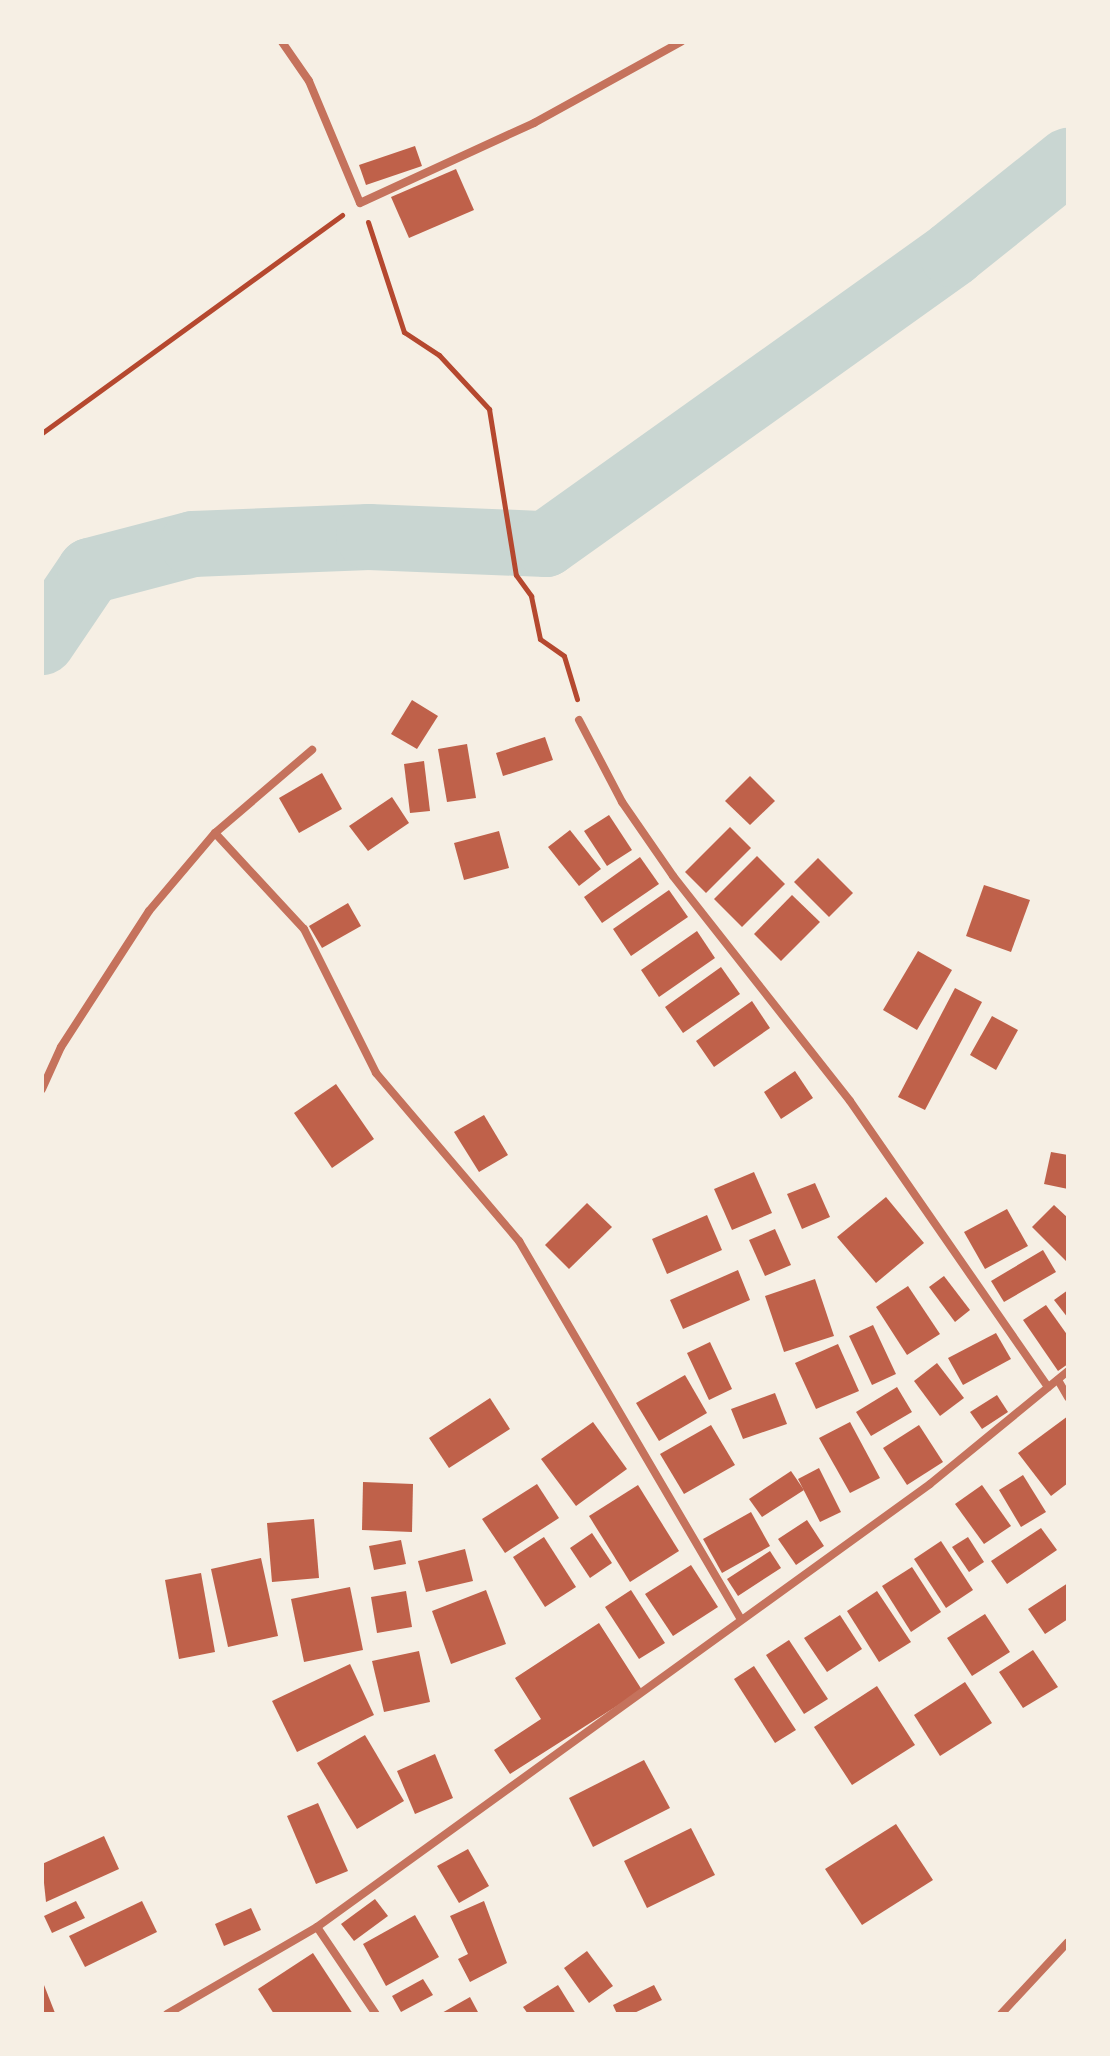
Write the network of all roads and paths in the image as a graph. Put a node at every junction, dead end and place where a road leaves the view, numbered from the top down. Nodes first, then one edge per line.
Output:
1 (282, 42) edge
2 (681, 42) edge
3 (360, 203) junction
4 (42, 433) edge
5 (579, 720) joint
6 (312, 750) dead end
7 (215, 833) junction
8 (42, 1089) edge
9 (1068, 1371) edge
10 (1058, 1380) junction
11 (1048, 1387) junction
12 (1068, 1397) edge
13 (741, 1620) junction
14 (317, 1927) junction
15 (1068, 1942) edge
16 (167, 2014) edge
17 (376, 2014) edge
18 (1001, 2014) edge

1 - 3 street
2 - 3 street
3 - 4 path
3 - 5 path
5 - 11 street
6 - 7 street
7 - 8 street
7 - 13 street
9 - 10 street
10 - 11 street
10 - 12 street
11 - 13 street
13 - 14 street
14 - 16 street
14 - 17 street
15 - 18 street

